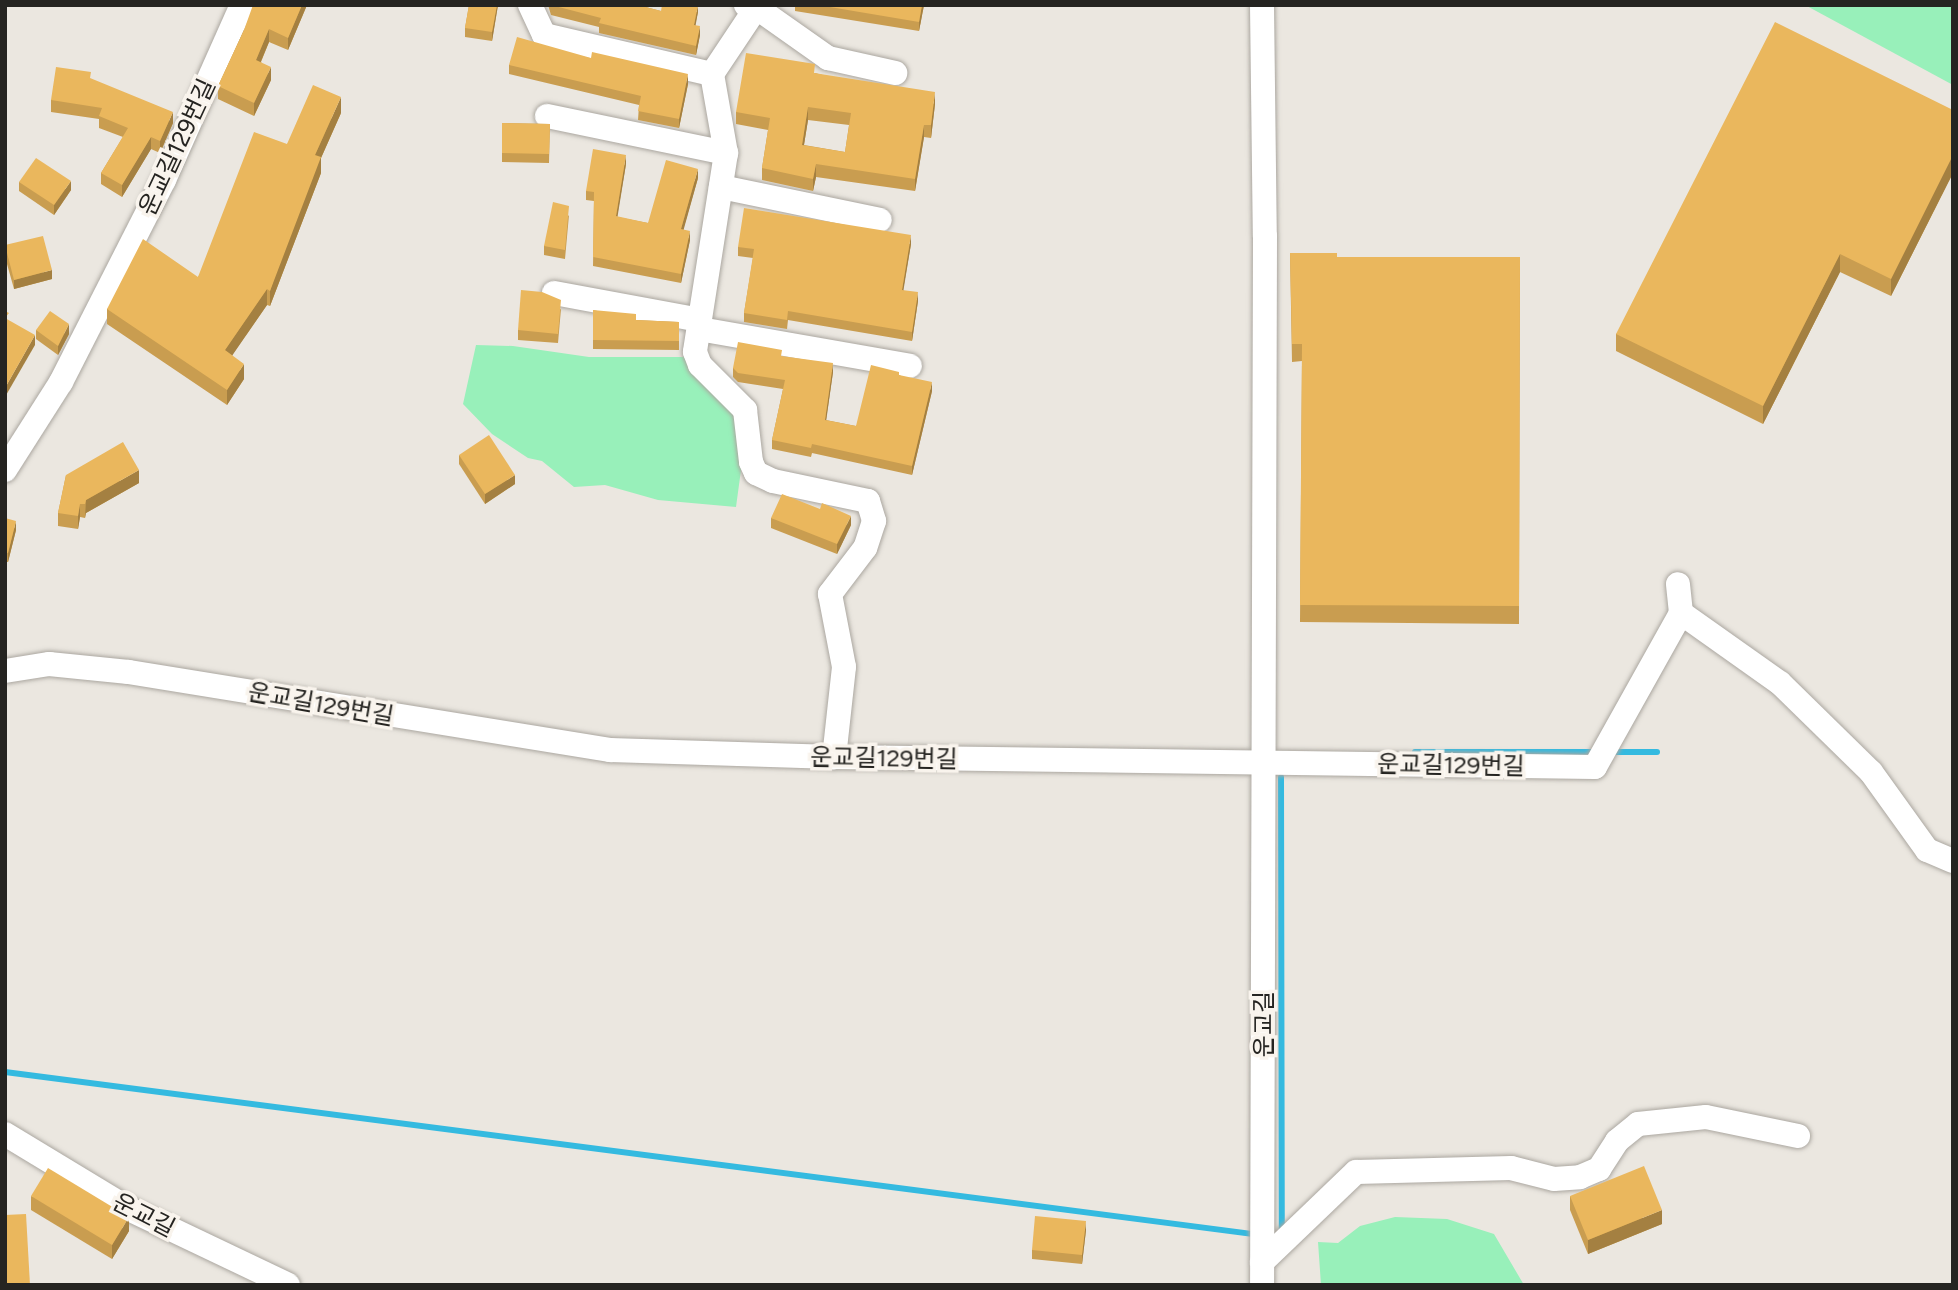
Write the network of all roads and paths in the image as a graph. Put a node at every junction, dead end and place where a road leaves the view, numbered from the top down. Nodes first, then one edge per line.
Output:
1 (242, 5) edge
2 (530, 5) edge
3 (1262, 5) edge
4 (754, 6) edge
5 (895, 73) dead end
6 (712, 74) junction
7 (547, 116) dead end
8 (726, 153) junction
9 (721, 187) junction
10 (880, 220) dead end
11 (554, 293) dead end
12 (700, 324) junction
13 (909, 366) dead end
14 (5, 470) edge
15 (1678, 584) dead end
16 (1681, 613) junction
17 (5, 671) edge
18 (834, 757) junction
19 (1265, 762) junction
20 (1953, 861) edge
21 (5, 1134) edge
22 (1798, 1136) dead end
23 (1262, 1273) edge
24 (288, 1285) edge

1 - 14 street, 운교길129번길
2 - 6 street
3 - 19 street, 운교길
4 - 5 street
4 - 6 street
6 - 8 street
7 - 8 street
8 - 9 street
9 - 10 street
9 - 12 street
11 - 12 street
12 - 13 street
12 - 18 street
15 - 16 street
16 - 19 street, 운교길129번길
16 - 20 street
17 - 18 street, 운교길129번길
18 - 19 street, 운교길129번길
19 - 23 street, 운교길
21 - 24 street, 운교길
22 - 23 street

